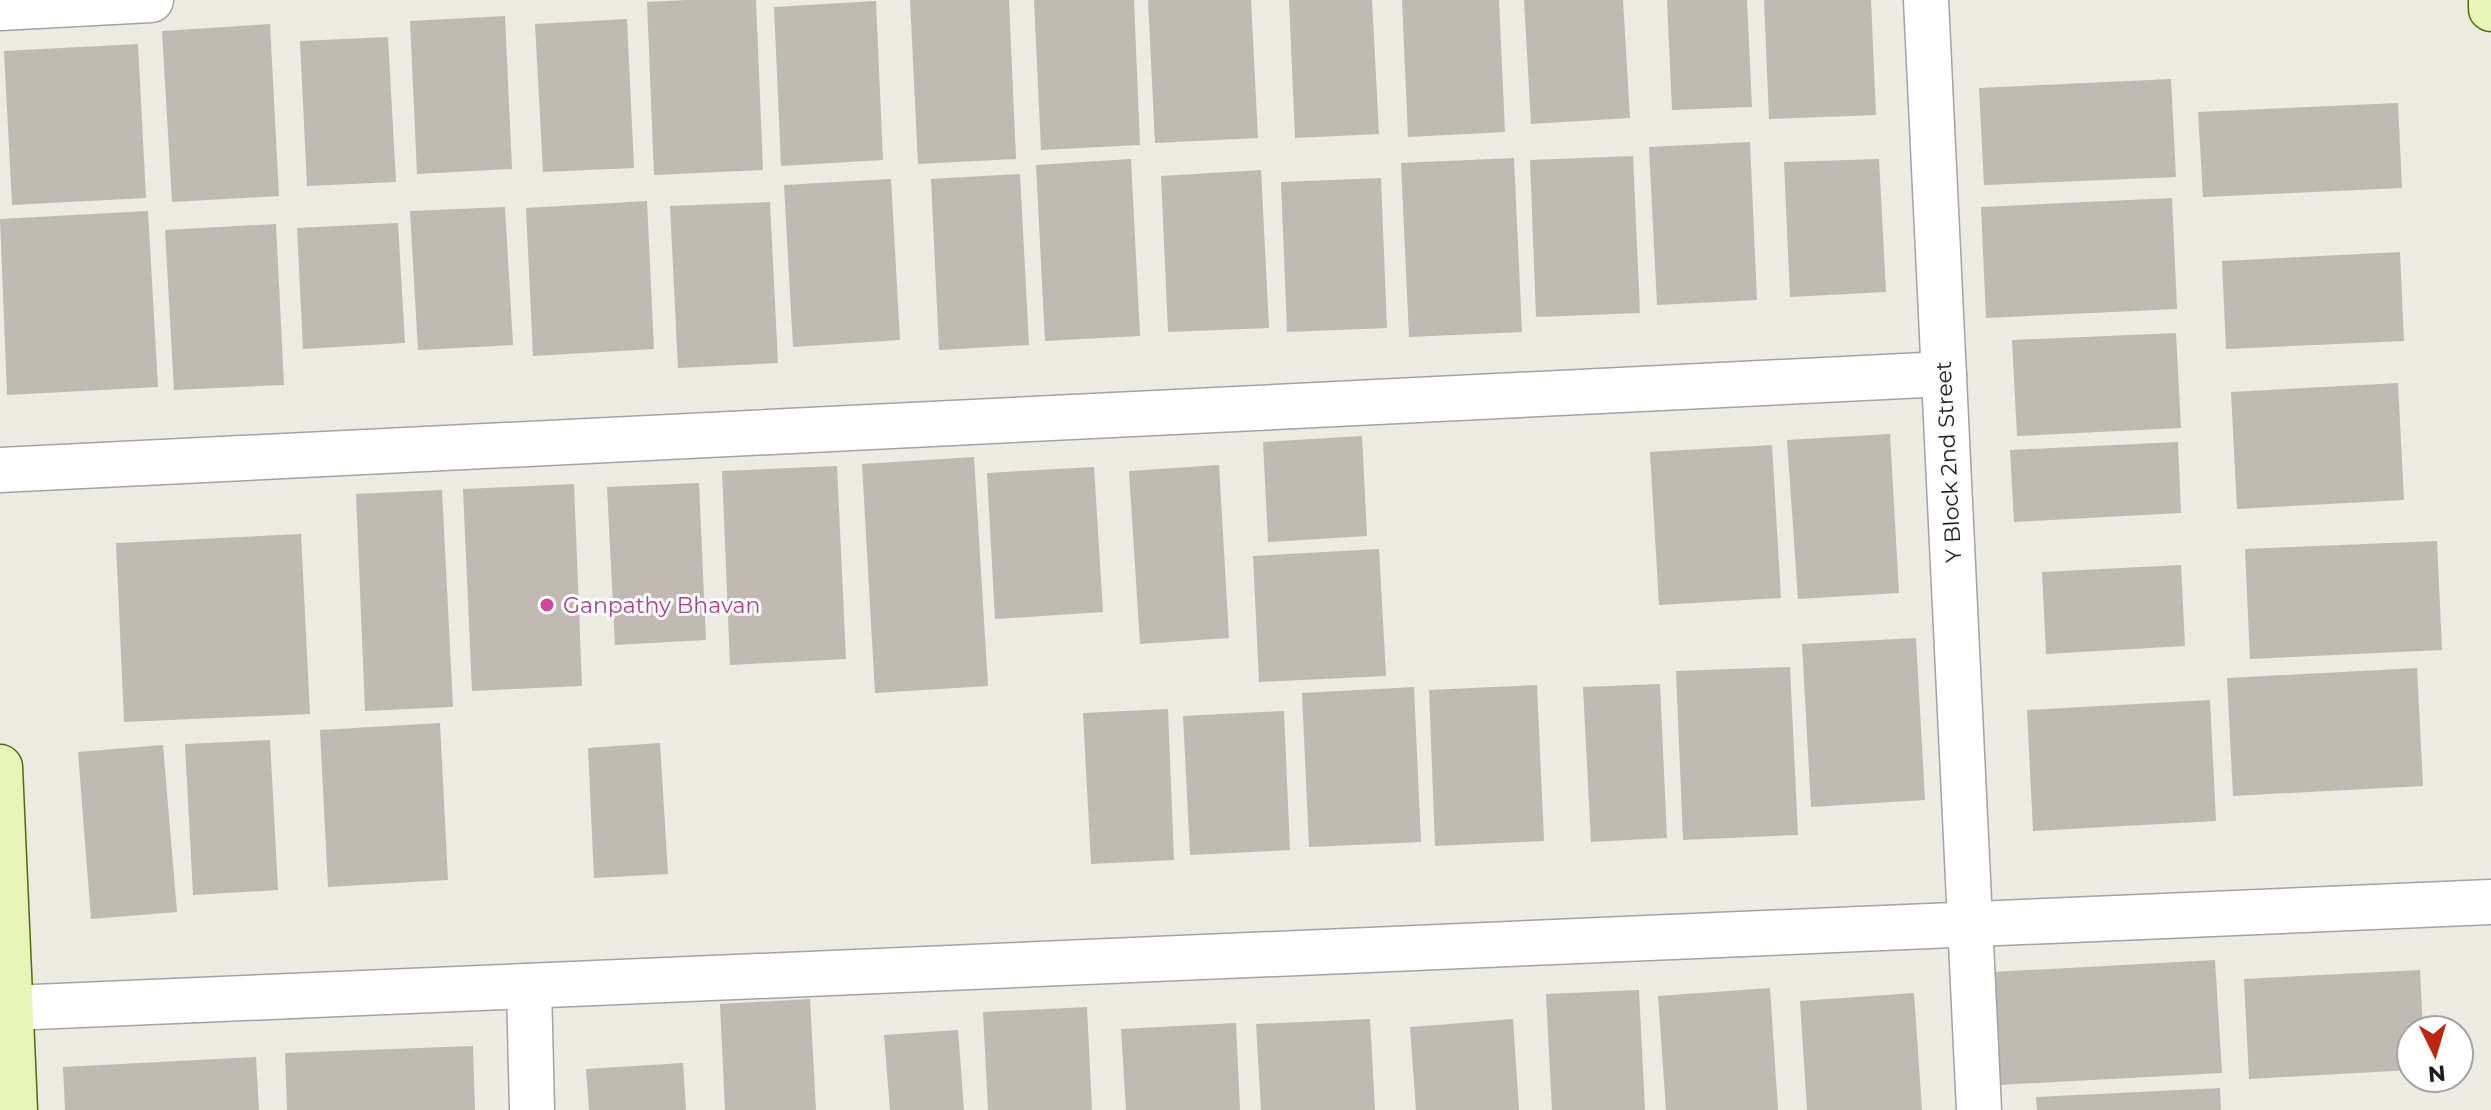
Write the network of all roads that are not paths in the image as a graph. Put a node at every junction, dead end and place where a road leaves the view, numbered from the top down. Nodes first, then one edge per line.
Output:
1 (151, 0) edge
2 (1926, 0) edge
3 (2491, 0) edge
4 (0, 8) edge
5 (2491, 9) edge
6 (1944, 374) junction
7 (0, 470) edge
8 (0, 767) edge
9 (2491, 902) edge
10 (1970, 924) junction
11 (529, 986) junction
12 (11, 1008) junction
13 (15, 1110) edge
14 (532, 1110) edge
15 (1979, 1110) edge

1 - 4 street
2 - 6 street, Y Block 2nd Street
3 - 5 street
6 - 7 street
6 - 10 street, Y Block 2nd Street
8 - 12 street
9 - 10 street
10 - 11 street
10 - 15 street, Y Block 2nd Street
11 - 12 street
11 - 14 street
12 - 13 street

